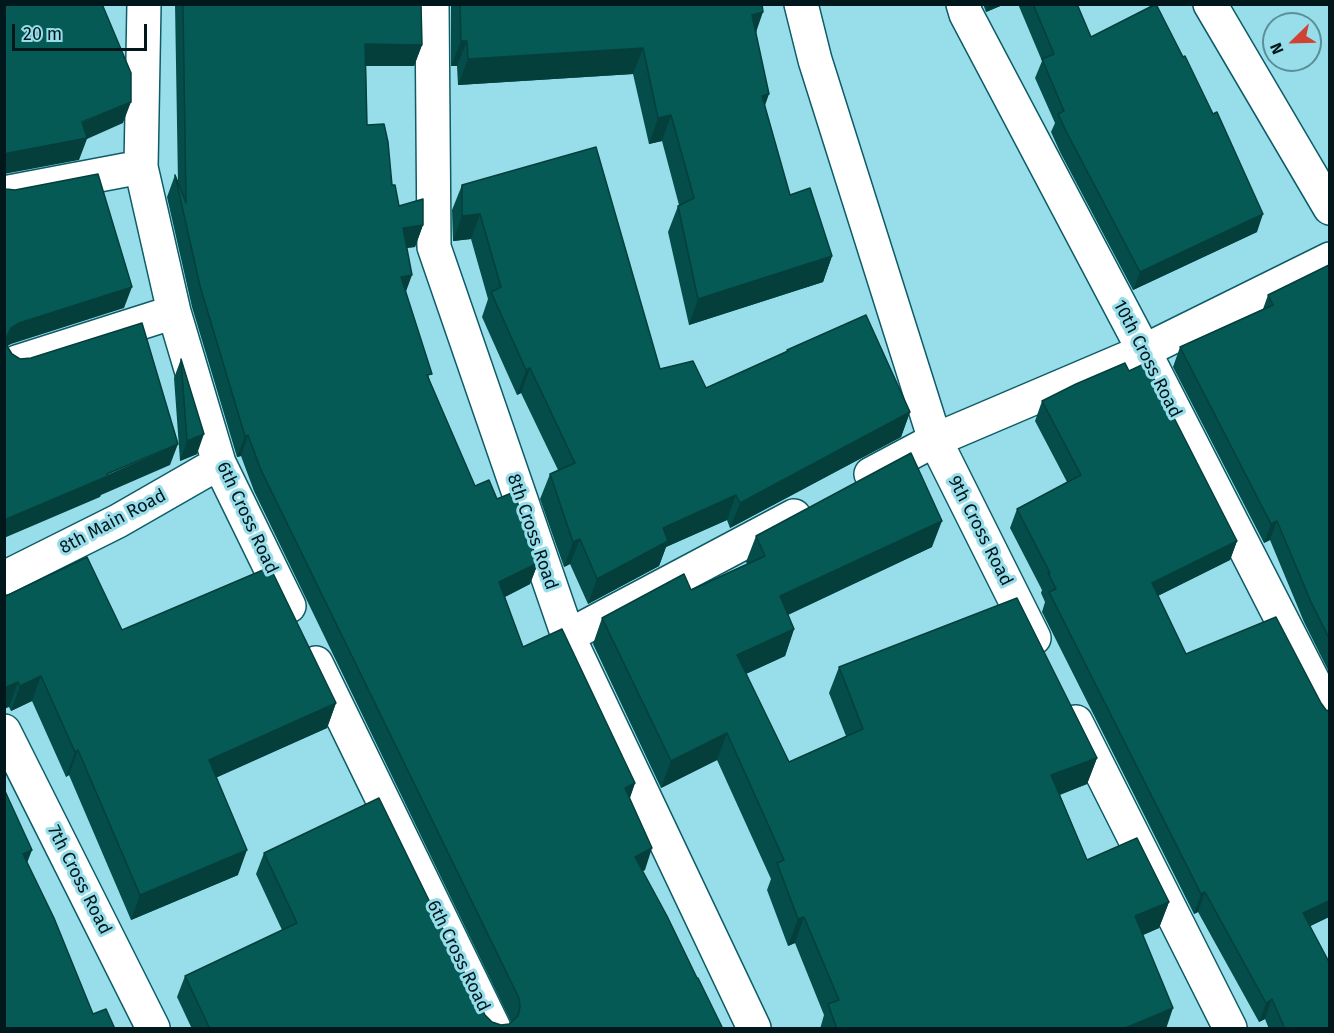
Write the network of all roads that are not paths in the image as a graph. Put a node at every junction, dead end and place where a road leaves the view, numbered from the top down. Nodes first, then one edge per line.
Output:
1 (144, 4) edge
2 (432, 4) edge
3 (801, 4) edge
4 (963, 4) edge
5 (1210, 4) edge
6 (141, 167) junction
7 (4, 193) edge
8 (1329, 208) edge
9 (1329, 260) edge
10 (174, 312) junction
11 (1144, 351) junction
12 (17, 362) edge
13 (935, 440) junction
14 (219, 463) junction
15 (4, 578) edge
16 (568, 636) junction
17 (1048, 665) edge
18 (1064, 697) edge
19 (1329, 714) edge
20 (4, 731) edge
21 (153, 1029) edge
22 (494, 1029) edge
23 (754, 1029) edge
24 (1230, 1029) edge

1 - 6 street, 6th Cross Road
2 - 16 street, 8th Cross Road
3 - 13 street, 9th Cross Road
4 - 11 street, 10th Cross Road
5 - 8 street
6 - 7 street
6 - 10 street, 6th Cross Road
9 - 11 street
10 - 12 street
10 - 14 street, 6th Cross Road
11 - 13 street
11 - 19 street, 10th Cross Road
13 - 16 street
13 - 17 street, 9th Cross Road
14 - 15 street, 8th Main Road
14 - 22 street, 6th Cross Road
16 - 23 street, 8th Cross Road
18 - 24 street
20 - 21 street, 7th Cross Road

